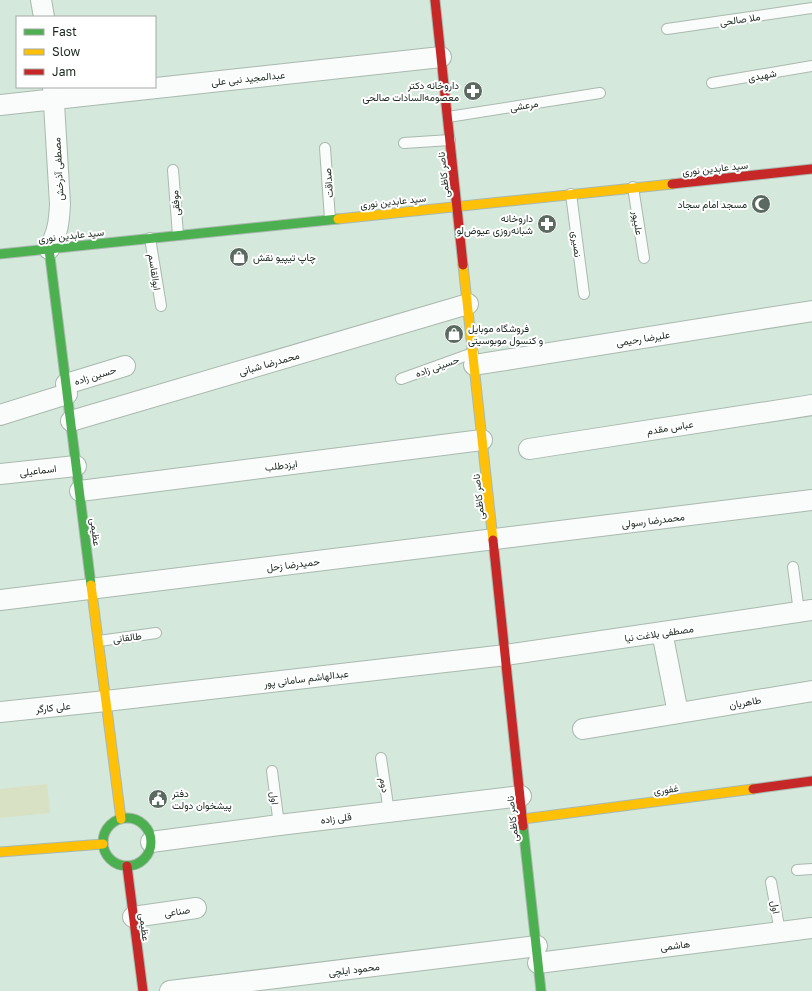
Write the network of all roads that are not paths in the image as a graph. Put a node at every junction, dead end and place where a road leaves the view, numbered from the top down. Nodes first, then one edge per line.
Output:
1 (41, 0) edge
2 (435, 0) edge
3 (812, 8) edge
4 (44, 16) edge
5 (667, 29) dead end
6 (441, 56) junction
7 (812, 66) edge
8 (156, 83) edge
9 (712, 83) dead end
10 (106, 88) edge
11 (54, 93) edge
12 (600, 93) dead end
13 (0, 105) edge
14 (448, 117) junction
15 (450, 140) junction
16 (404, 143) dead end
17 (325, 148) dead end
18 (812, 168) edge
19 (173, 170) dead end
20 (633, 187) junction
21 (571, 194) junction
22 (457, 206) junction
23 (330, 219) junction
24 (178, 235) junction
25 (150, 238) junction
26 (49, 249) junction
27 (0, 254) edge
28 (644, 258) dead end
29 (584, 294) dead end
30 (468, 304) junction
31 (161, 306) dead end
32 (812, 311) edge
33 (474, 359) junction
34 (125, 366) dead end
35 (400, 379) dead end
36 (67, 389) junction
37 (812, 405) edge
38 (0, 415) edge
39 (71, 421) junction
40 (482, 440) junction
41 (529, 449) dead end
42 (76, 466) junction
43 (0, 474) edge
44 (80, 491) junction
45 (812, 500) edge
46 (493, 540) junction
47 (793, 567) dead end
48 (92, 589) junction
49 (0, 600) edge
50 (806, 611) edge
51 (662, 632) junction
52 (156, 633) dead end
53 (99, 641) junction
54 (506, 655) junction
55 (812, 691) edge
56 (106, 701) junction
57 (0, 712) edge
58 (678, 713) junction
59 (583, 729) dead end
60 (381, 758) dead end
61 (272, 771) dead end
62 (812, 781) edge
63 (521, 796) junction
64 (389, 812) junction
65 (121, 819) junction
66 (523, 819) junction
67 (279, 825) junction
68 (151, 842) junction
69 (103, 844) junction
70 (0, 852) edge
71 (126, 866) junction
72 (812, 869) edge
73 (797, 870) dead end
74 (771, 882) dead end
75 (196, 908) dead end
76 (133, 917) junction
77 (812, 928) edge
78 (780, 932) junction
79 (538, 954) junction
80 (143, 991) edge
81 (170, 991) edge
82 (541, 991) edge

1 - 4 street
2 - 6 main road, ناصر کاظمی
3 - 5 lane, ملا صالحی
6 - 8 street, عبدالمجید نبی علی
6 - 14 main road, ناصر کاظمی
7 - 9 lane, شهیدی
10 - 11 street, عبدالمجید نبی علی
11 - 13 street, عبدالمجید نبی علی
11 - 26 street, مصطفی آذرخش
12 - 14 lane, مرعشی
14 - 15 main road, ناصر کاظمی
15 - 16 lane
15 - 22 main road, ناصر کاظمی
17 - 23 lane, صداقت
18 - 20 main road, سید عابدین نوری
19 - 24 lane, موفقی
20 - 21 main road, سید عابدین نوری
20 - 28 lane, علیپور
21 - 22 main road, سید عابدین نوری
21 - 29 lane, نصیری
22 - 23 main road, سید عابدین نوری
22 - 30 main road, ناصر کاظمی
23 - 24 main road, سید عابدین نوری
24 - 25 main road, سید عابدین نوری
25 - 26 main road, سید عابدین نوری
25 - 31 lane, ابوالقاسم
26 - 27 main road, سید عابدین نوری
26 - 36 main road, عظیمی
30 - 33 main road, ناصر کاظمی
30 - 39 street, محمدرضا شبانی
32 - 33 street, علیرضا رحیمی
33 - 35 lane, حسینی زاده
33 - 40 main road, ناصر کاظمی
34 - 36 street, حسین زاده
36 - 38 street, حسین زاده
36 - 39 main road, عظیمی
37 - 41 street, عباس مقدم
39 - 42 main road, عظیمی
40 - 44 street, ایزدطلب
40 - 46 main road, ناصر کاظمی
42 - 43 street, اسماعیلی
42 - 44 main road, عظیمی
44 - 48 main road, عظیمی
45 - 46 street, محمدرضا رسولی
46 - 48 street, حمیدرضا زحل
46 - 54 main road, ناصر کاظمی
47 - 50 lane
48 - 49 street, حمیدرضا زحل
48 - 53 main road, عظیمی
50 - 51 street, مصطفی بلاغت نیا
51 - 54 street, مصطفی بلاغت نیا
51 - 58 street
52 - 53 lane, طالقانی
53 - 56 main road, عظیمی
54 - 56 street, عبدالهاشم سامانی پور
54 - 63 main road, ناصر کاظمی
55 - 58 street, طاهریان
56 - 57 street, علی کارگر
56 - 65 main road, عظیمی
58 - 59 street, طاهریان
60 - 64 lane, دوم
61 - 67 lane, اول
62 - 66 main road, غفوری
63 - 64 street, قلی زاده
63 - 66 main road, ناصر کاظمی
64 - 67 street, قلی زاده
65 - 68 main road
65 - 69 main road
66 - 79 main road, ناصر کاظمی
67 - 68 street, قلی زاده
68 - 71 main road
69 - 70 main road
69 - 71 main road
71 - 76 main road, عظیمی
72 - 73 lane
74 - 78 lane, اول
75 - 76 street, صناعی
76 - 80 main road, عظیمی
77 - 78 street, هاشمی
78 - 79 street, هاشمی
79 - 81 street, محمود ایلچی
79 - 82 main road, ناصر کاظمی

